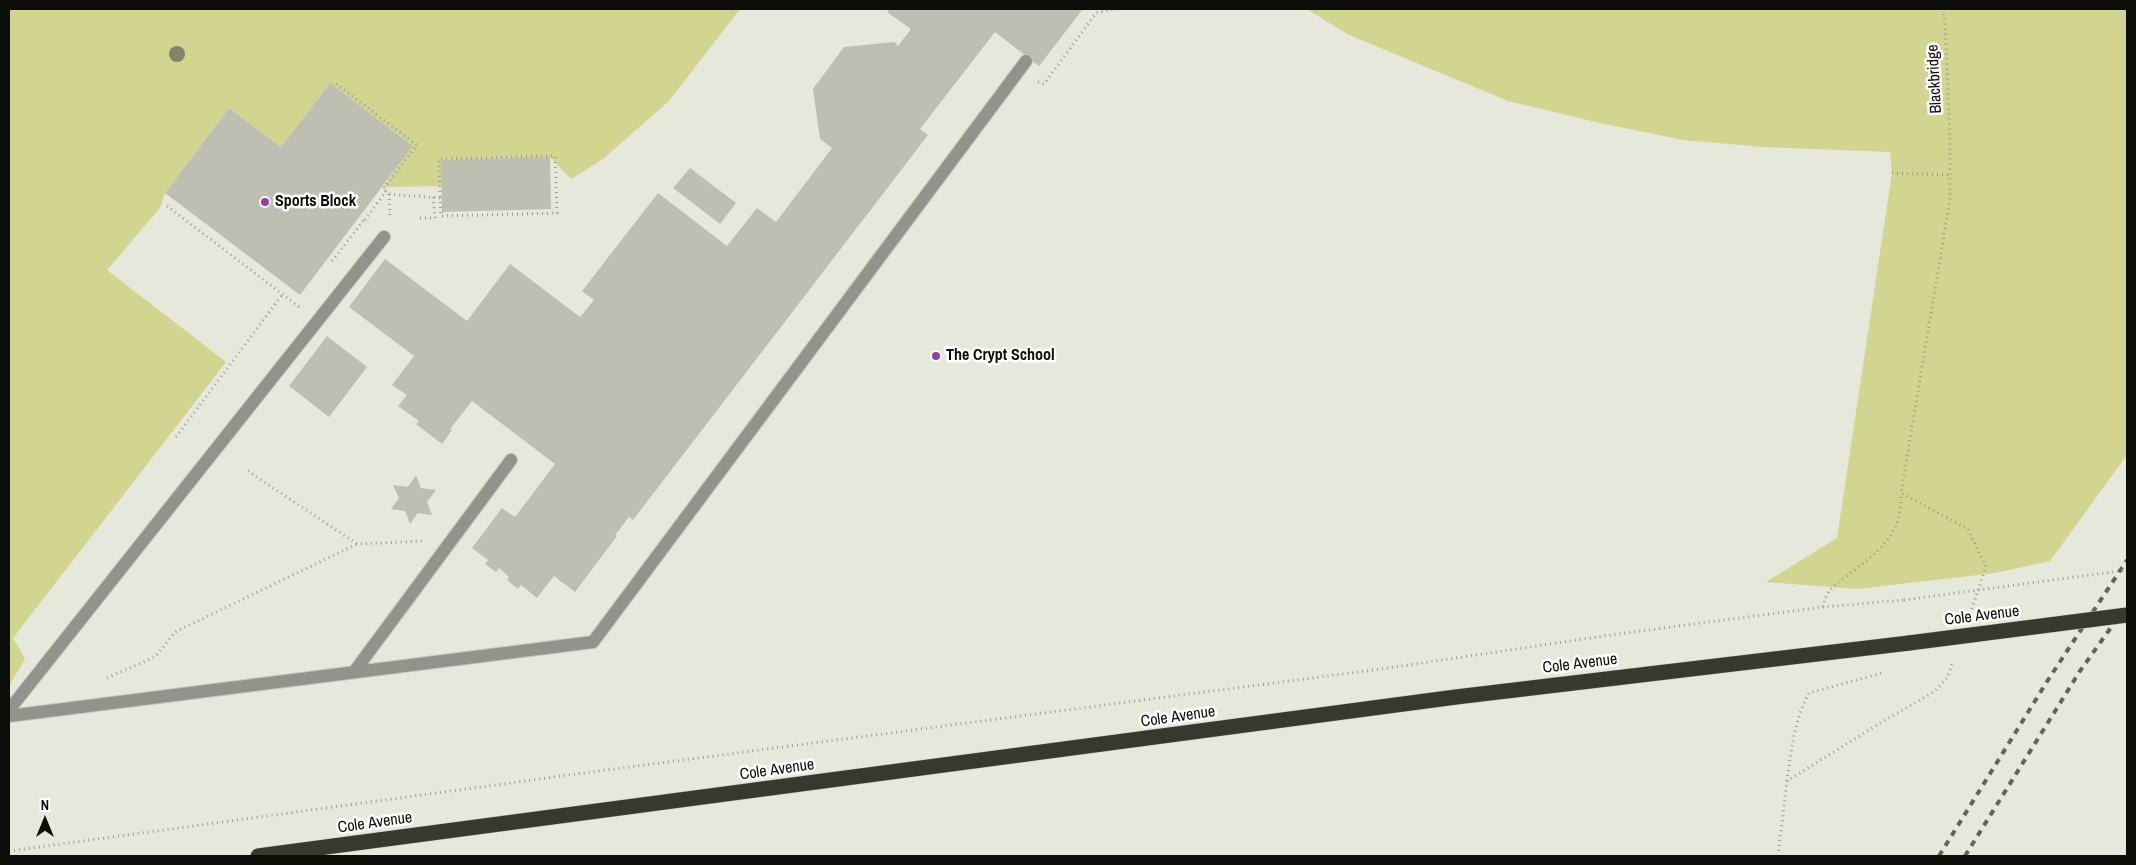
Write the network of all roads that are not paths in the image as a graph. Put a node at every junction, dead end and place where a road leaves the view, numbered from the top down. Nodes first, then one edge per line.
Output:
1 (1026, 61) dead end
2 (384, 237) dead end
3 (511, 460) dead end
4 (2127, 616) edge
5 (354, 672) junction
6 (9, 710) edge
7 (9, 716) edge
8 (258, 856) edge

1 - 5 lane
2 - 6 lane
3 - 5 lane
4 - 8 highway, Cole Avenue, bridge
5 - 7 lane

